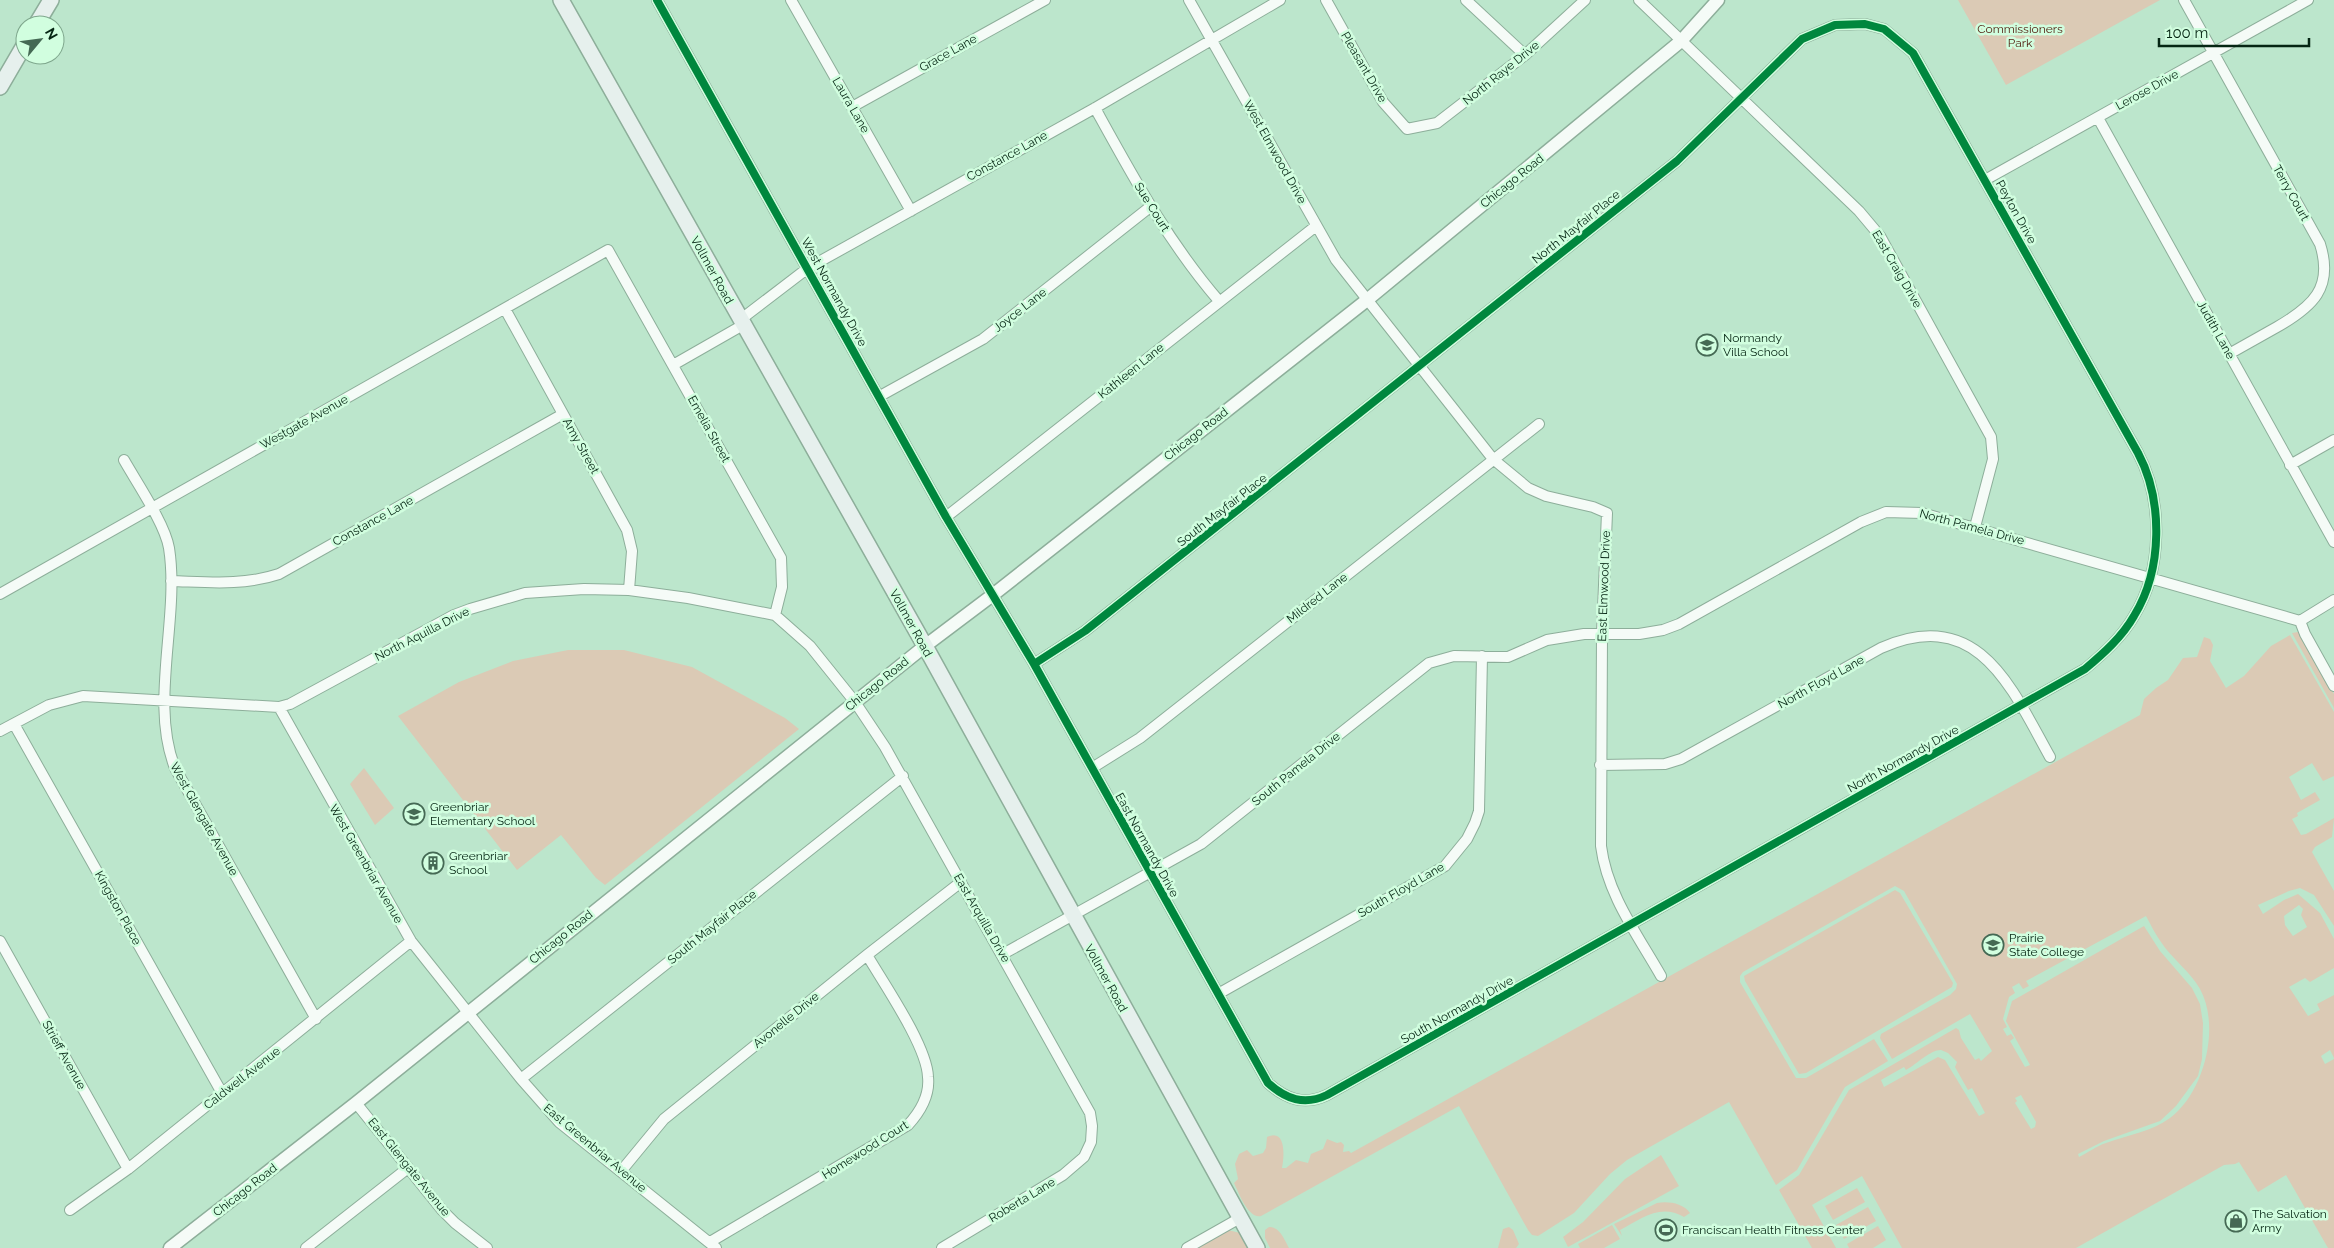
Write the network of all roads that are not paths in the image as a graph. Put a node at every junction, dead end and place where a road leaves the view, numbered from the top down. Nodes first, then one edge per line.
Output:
1 (51, 0) edge
2 (561, 0) edge
3 (657, 0) edge
4 (1045, 0) edge
5 (1189, 0) edge
6 (1280, 0) edge
7 (1326, 0) edge
8 (1466, 0) edge
9 (1585, 0) edge
10 (1638, 0) edge
11 (1718, 0) edge
12 (2184, 0) edge
13 (2308, 0) edge
14 (795, 1) edge
15 (42, 15) edge
16 (1212, 41) junction
17 (1681, 41) junction
18 (2214, 52) junction
19 (1525, 55) junction
20 (15, 61) edge
21 (0, 87) edge
22 (1742, 99) junction
23 (852, 107) junction
24 (1095, 108) junction
25 (2098, 118) junction
26 (1408, 129) joint
27 (1985, 180) junction
28 (1150, 207) junction
29 (910, 211) junction
30 (1316, 226) junction
31 (608, 250) joint
32 (808, 268) junction
33 (1367, 300) junction
34 (1219, 301) junction
35 (505, 309) junction
36 (741, 323) junction
37 (2229, 354) junction
38 (673, 365) junction
39 (1419, 367) junction
40 (880, 396) junction
41 (563, 414) junction
42 (1539, 424) dead end
43 (2334, 440) edge
44 (1493, 459) junction
45 (124, 460) dead end
46 (2290, 465) junction
47 (151, 508) junction
48 (946, 517) junction
49 (1975, 528) junction
50 (2334, 542) edge
51 (2149, 576) junction
52 (170, 581) junction
53 (629, 590) junction
54 (0, 594) edge
55 (994, 594) junction
56 (2334, 600) edge
57 (775, 615) junction
58 (2300, 621) junction
59 (1602, 633) junction
60 (925, 646) junction
61 (1482, 656) junction
62 (1034, 664) junction
63 (2334, 686) edge
64 (166, 699) junction
65 (854, 702) junction
66 (2021, 706) junction
67 (279, 707) junction
68 (14, 724) junction
69 (0, 731) edge
70 (2050, 757) dead end
71 (1600, 765) junction
72 (1092, 768) junction
73 (903, 776) junction
74 (1149, 872) junction
75 (962, 882) junction
76 (1071, 914) junction
77 (1631, 925) junction
78 (0, 941) edge
79 (411, 941) junction
80 (868, 954) junction
81 (1003, 954) junction
82 (1661, 976) dead end
83 (1218, 994) junction
84 (466, 1012) junction
85 (316, 1019) junction
86 (521, 1079) junction
87 (222, 1093) junction
88 (1289, 1098) joint
89 (356, 1103) junction
90 (1091, 1142) joint
91 (408, 1168) junction
92 (128, 1169) junction
93 (622, 1170) junction
94 (70, 1210) dead end
95 (1240, 1218) junction
96 (713, 1245) edge
97 (313, 1246) edge
98 (170, 1248) edge
99 (487, 1248) edge
100 (942, 1248) edge
101 (1187, 1248) edge
102 (1257, 1248) edge

1 - 15 main road
2 - 36 main road, Vollmer Road
3 - 32 street, West Normandy Drive
4 - 23 street, Grace Lane
5 - 16 street, West Elmwood Drive
6 - 16 street, Constance Lane
7 - 26 street, Pleasant Drive
8 - 19 street
9 - 19 street, North Raye Drive
10 - 17 street, East Craig Drive
11 - 17 street, Chicago Road
12 - 18 street, Terry Court
13 - 18 street, Lerose Drive
14 - 23 street, Laura Lane
16 - 24 street, Constance Lane
16 - 30 street, West Elmwood Drive
17 - 22 street, East Craig Drive
17 - 33 street, Chicago Road
18 - 25 street, Lerose Drive
18 - 37 street, Terry Court
19 - 26 street, North Raye Drive
20 - 21 main road
22 - 27 street, Peyton Drive
22 - 39 street, North Mayfair Place
22 - 49 street, East Craig Drive
23 - 29 street, Laura Lane
24 - 28 street, Sue Court
24 - 29 street, Constance Lane
25 - 27 street, Lerose Drive
25 - 37 street, Judith Lane
27 - 51 street, Peyton Drive
28 - 34 street, Sue Court
28 - 40 street, Joyce Lane
29 - 32 street, Constance Lane
30 - 33 street, West Elmwood Drive
30 - 34 street, Kathleen Lane
31 - 35 street, Westgate Avenue
31 - 38 street, Emelia Street
32 - 36 street, Constance Lane
32 - 40 street, West Normandy Drive
33 - 39 street, East Elmwood Drive
33 - 55 street, Chicago Road
34 - 48 street, Kathleen Lane
35 - 41 street, Amy Street
35 - 47 street, Westgate Avenue
36 - 38 street, Constance Lane
36 - 60 main road, Vollmer Road
37 - 46 street, Judith Lane
38 - 57 street, Emelia Street
39 - 44 street, East Elmwood Drive
39 - 62 street, South Mayfair Place
40 - 48 street, West Normandy Drive
41 - 52 street, Constance Lane
41 - 53 street, Amy Street
42 - 44 street, Mildred Lane
43 - 46 street
44 - 59 street, East Elmwood Drive
44 - 72 street, Mildred Lane
45 - 47 street, West Glengate Avenue
46 - 50 street, Judith Lane
47 - 52 street, West Glengate Avenue
47 - 54 street, Westgate Avenue
48 - 55 street, West Normandy Drive
49 - 51 street, North Pamela Drive
49 - 59 street, North Pamela Drive
51 - 58 street, North Pamela Drive
51 - 66 street, North Normandy Drive
52 - 64 street, West Glengate Avenue
53 - 57 street, North Aquilla Drive
53 - 67 street, North Aquilla Drive
55 - 60 street, Chicago Road
55 - 62 street, East Normandy Drive
56 - 58 street
57 - 65 street, North Aquilla Drive
58 - 63 street
59 - 61 street, South Pamela Drive
59 - 71 street, East Elmwood Drive
60 - 65 street, Chicago Road
60 - 76 main road, Vollmer Road
61 - 74 street, South Pamela Drive
61 - 83 street, South Floyd Lane
62 - 72 street, East Normandy Drive
64 - 67 street, North Aquilla Drive
64 - 68 street, North Aquilla Drive
64 - 85 street, West Glengate Avenue
65 - 73 street, East Arquilla Drive
65 - 84 street, Chicago Road
66 - 70 street
66 - 71 street, North Floyd Lane
66 - 77 street, North Normandy Drive
67 - 79 street, West Greenbriar Avenue
68 - 69 street, North Aquilla Drive
68 - 87 street, Kingston Place
71 - 77 street, East Elmwood Drive
72 - 74 street, East Normandy Drive
73 - 75 street, East Arquilla Drive
73 - 86 street, South Mayfair Place
74 - 76 street, South Pamela Drive
74 - 83 street, East Normandy Drive
75 - 80 street, Avonelle Drive
75 - 81 street, East Arquilla Drive
76 - 81 street, South Pamela Drive
76 - 95 main road, Vollmer Road
77 - 82 street, East Elmwood Drive
77 - 88 street, South Normandy Drive
78 - 92 street, Strieff Avenue
79 - 84 street, West Greenbriar Avenue
79 - 85 street, Caldwell Avenue
80 - 93 street, Avonelle Drive
80 - 96 street, Homewood Court
81 - 90 street, East Arquilla Drive
83 - 88 street, East Normandy Drive
84 - 86 street, East Greenbriar Avenue
84 - 89 street, Chicago Road
85 - 87 street, Caldwell Avenue
86 - 93 street, East Greenbriar Avenue
87 - 92 street, Caldwell Avenue
89 - 91 street, East Glengate Avenue
89 - 98 street, Chicago Road
90 - 100 street, Roberta Lane
91 - 97 street
91 - 99 street, East Glengate Avenue
92 - 94 street, Caldwell Avenue
93 - 96 street, East Greenbriar Avenue
95 - 101 street
95 - 102 main road, Vollmer Road

